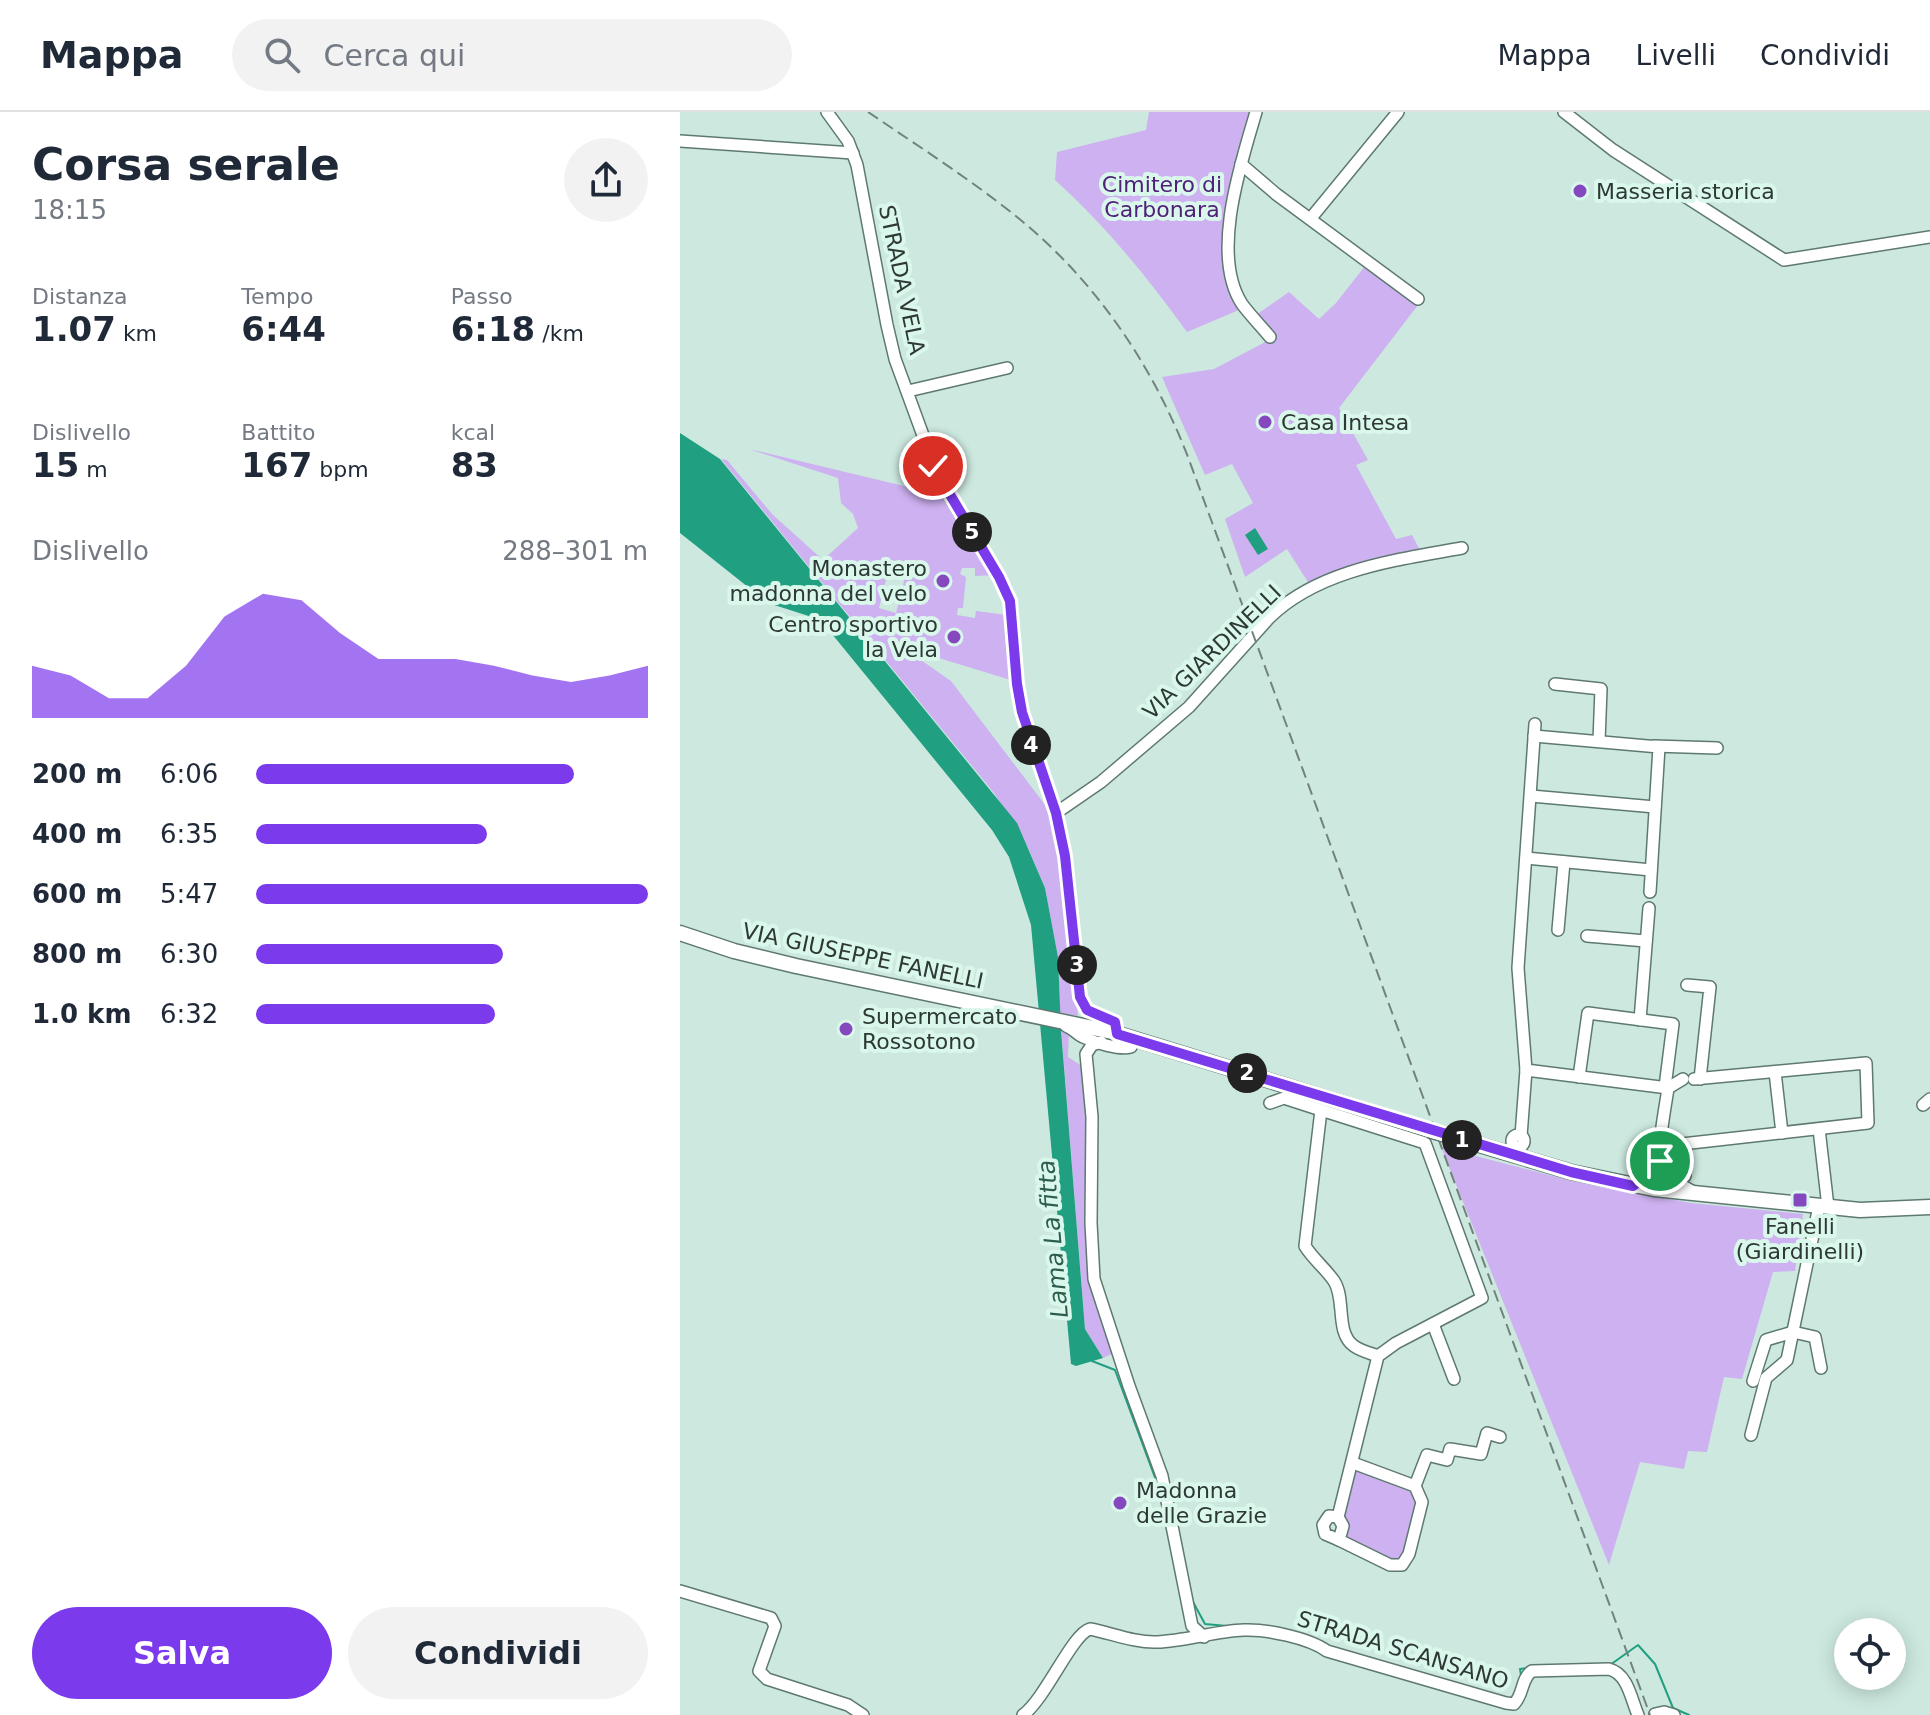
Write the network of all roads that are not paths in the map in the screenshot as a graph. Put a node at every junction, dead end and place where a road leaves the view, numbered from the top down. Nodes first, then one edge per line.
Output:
1 (827, 112) edge
2 (1256, 112) edge
3 (1398, 112) edge
4 (1572, 114) edge
5 (680, 141) edge
6 (853, 153) junction
7 (1241, 164) junction
8 (1311, 218) junction
9 (1930, 237) edge
10 (1418, 299) dead end
11 (1270, 337) dead end
12 (1007, 368) dead end
13 (908, 391) junction
14 (1462, 548) dead end
15 (1555, 684) dead end
16 (1534, 730) junction
17 (1599, 741) junction
18 (1659, 747) junction
19 (1717, 748) dead end
20 (1531, 796) junction
21 (1655, 807) junction
22 (1056, 813) junction
23 (1526, 858) junction
24 (1564, 862) junction
25 (1651, 870) junction
26 (1650, 892) dead end
27 (1649, 908) dead end
28 (1558, 930) dead end
29 (680, 933) edge
30 (1587, 936) dead end
31 (1646, 941) junction
32 (1687, 985) dead end
33 (1062, 1020) junction
34 (1640, 1020) junction
35 (1117, 1034) junction
36 (1134, 1039) junction
37 (1101, 1042) junction
38 (1526, 1070) junction
39 (1775, 1072) junction
40 (1579, 1077) junction
41 (1692, 1079) junction
42 (1666, 1088) junction
43 (1270, 1103) dead end
44 (1321, 1110) junction
45 (1819, 1129) junction
46 (1782, 1133) junction
47 (1521, 1136) dead end
48 (1658, 1164) junction
49 (1685, 1176) dead end
50 (1633, 1186) junction
51 (1654, 1189) junction
52 (1696, 1193) junction
53 (1824, 1206) junction
54 (1930, 1207) edge
55 (1433, 1324) junction
56 (1793, 1332) junction
57 (1378, 1356) junction
58 (1821, 1368) dead end
59 (1454, 1379) dead end
60 (1753, 1381) dead end
61 (1751, 1435) dead end
62 (1500, 1437) dead end
63 (1353, 1463) junction
64 (1415, 1486) junction
65 (680, 1591) edge
66 (1191, 1621) junction
67 (1204, 1637) junction
68 (1178, 1639) junction
69 (1655, 1714) edge
70 (863, 1715) edge
71 (1023, 1715) edge
72 (1638, 1715) edge
73 (1674, 1715) edge

1 - 6 street, STRADA VELA
2 - 7 street
3 - 8 street
4 - 9 street
5 - 6 street
6 - 13 street, STRADA VELA
7 - 8 street
7 - 11 street
8 - 10 street
12 - 13 street
13 - 22 street, STRADA VELA
14 - 22 street, VIA GIARDINELLI
15 - 17 street
16 - 17 street
16 - 18 street
16 - 20 street
17 - 18 street
18 - 19 street
18 - 21 street
20 - 21 street
20 - 23 street
21 - 25 street
22 - 35 street, STRADA VELA
23 - 24 street
23 - 38 street
24 - 25 street
24 - 28 street
25 - 26 street
27 - 31 street
29 - 33 main road, VIA GIUSEPPE FANELLI
30 - 31 street
31 - 34 street
32 - 41 street
33 - 35 main road
33 - 37 street
34 - 40 street
34 - 42 street
35 - 36 main road
36 - 37 street
36 - 50 main road
37 - 66 street
38 - 40 street
38 - 47 street
39 - 41 street
39 - 45 street
39 - 46 street
40 - 42 street
41 - 42 street
42 - 48 street
43 - 44 street
44 - 55 street
44 - 57 street
45 - 46 street
45 - 53 street
46 - 49 street
48 - 50 street
48 - 51 street
48 - 52 street
50 - 51 main road
51 - 52 main road
52 - 53 main road
53 - 54 main road
53 - 56 street
55 - 57 street
55 - 59 street
56 - 58 street
56 - 60 street
56 - 61 street
57 - 63 street
62 - 64 street
63 - 64 street
63 - 64 street
65 - 70 street
66 - 67 street
66 - 68 street
67 - 68 street, STRADA SCANSANO
67 - 72 street, STRADA SCANSANO
68 - 71 street, STRADA SCANSANO
69 - 73 street

